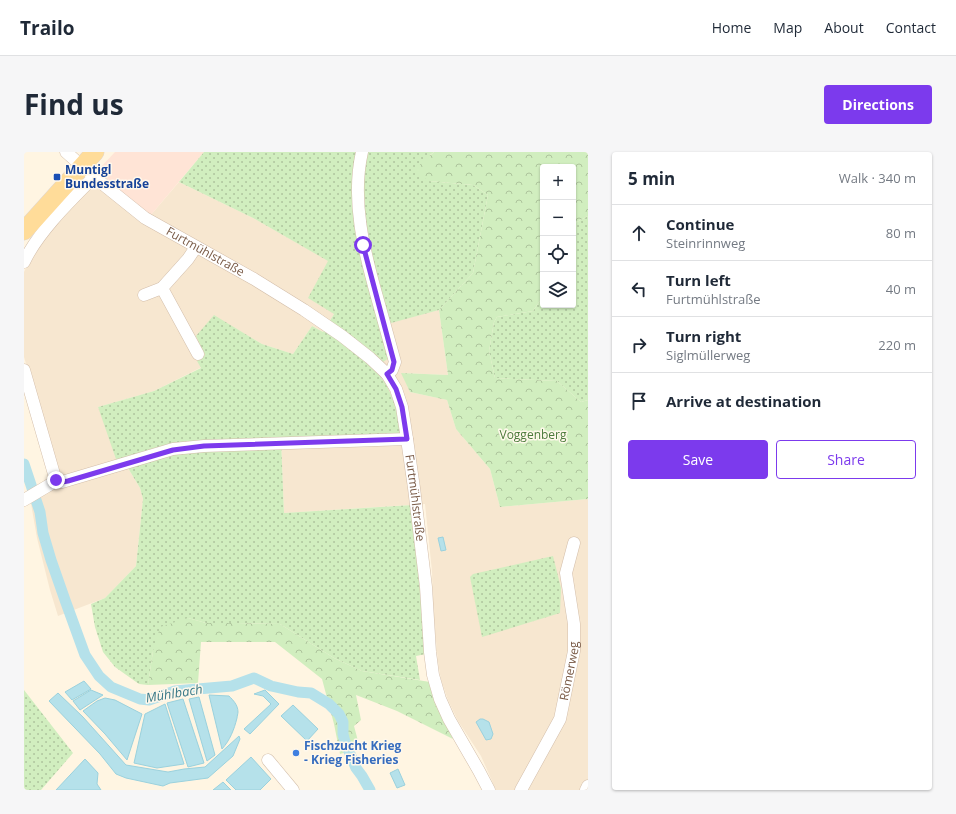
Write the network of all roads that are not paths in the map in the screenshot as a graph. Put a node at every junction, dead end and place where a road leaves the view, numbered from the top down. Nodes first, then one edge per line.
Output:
1 (66, 152) edge
2 (95, 152) edge
3 (362, 152) edge
4 (88, 172) junction
5 (24, 231) edge
6 (196, 247) junction
7 (24, 262) edge
8 (162, 288) junction
9 (144, 295) dead end
10 (198, 354) dead end
11 (24, 370) edge
12 (387, 374) junction
13 (407, 439) junction
14 (56, 480) junction
15 (31, 495) edge
16 (574, 543) dead end
17 (268, 760) dead end
18 (588, 786) edge
19 (293, 790) edge
20 (488, 790) edge
21 (521, 790) edge
22 (586, 790) edge

1 - 4 street, Furtmühlstraße
2 - 4 main road
3 - 12 street
4 - 5 main road
4 - 6 street, Furtmühlstraße
4 - 7 street
6 - 8 street
6 - 12 street, Furtmühlstraße
8 - 9 street
8 - 10 street
11 - 14 street
12 - 13 street, Furtmühlstraße
13 - 14 street
13 - 20 street, Furtmühlstraße
14 - 15 street
16 - 21 street, Römerweg
17 - 19 street
18 - 22 street

